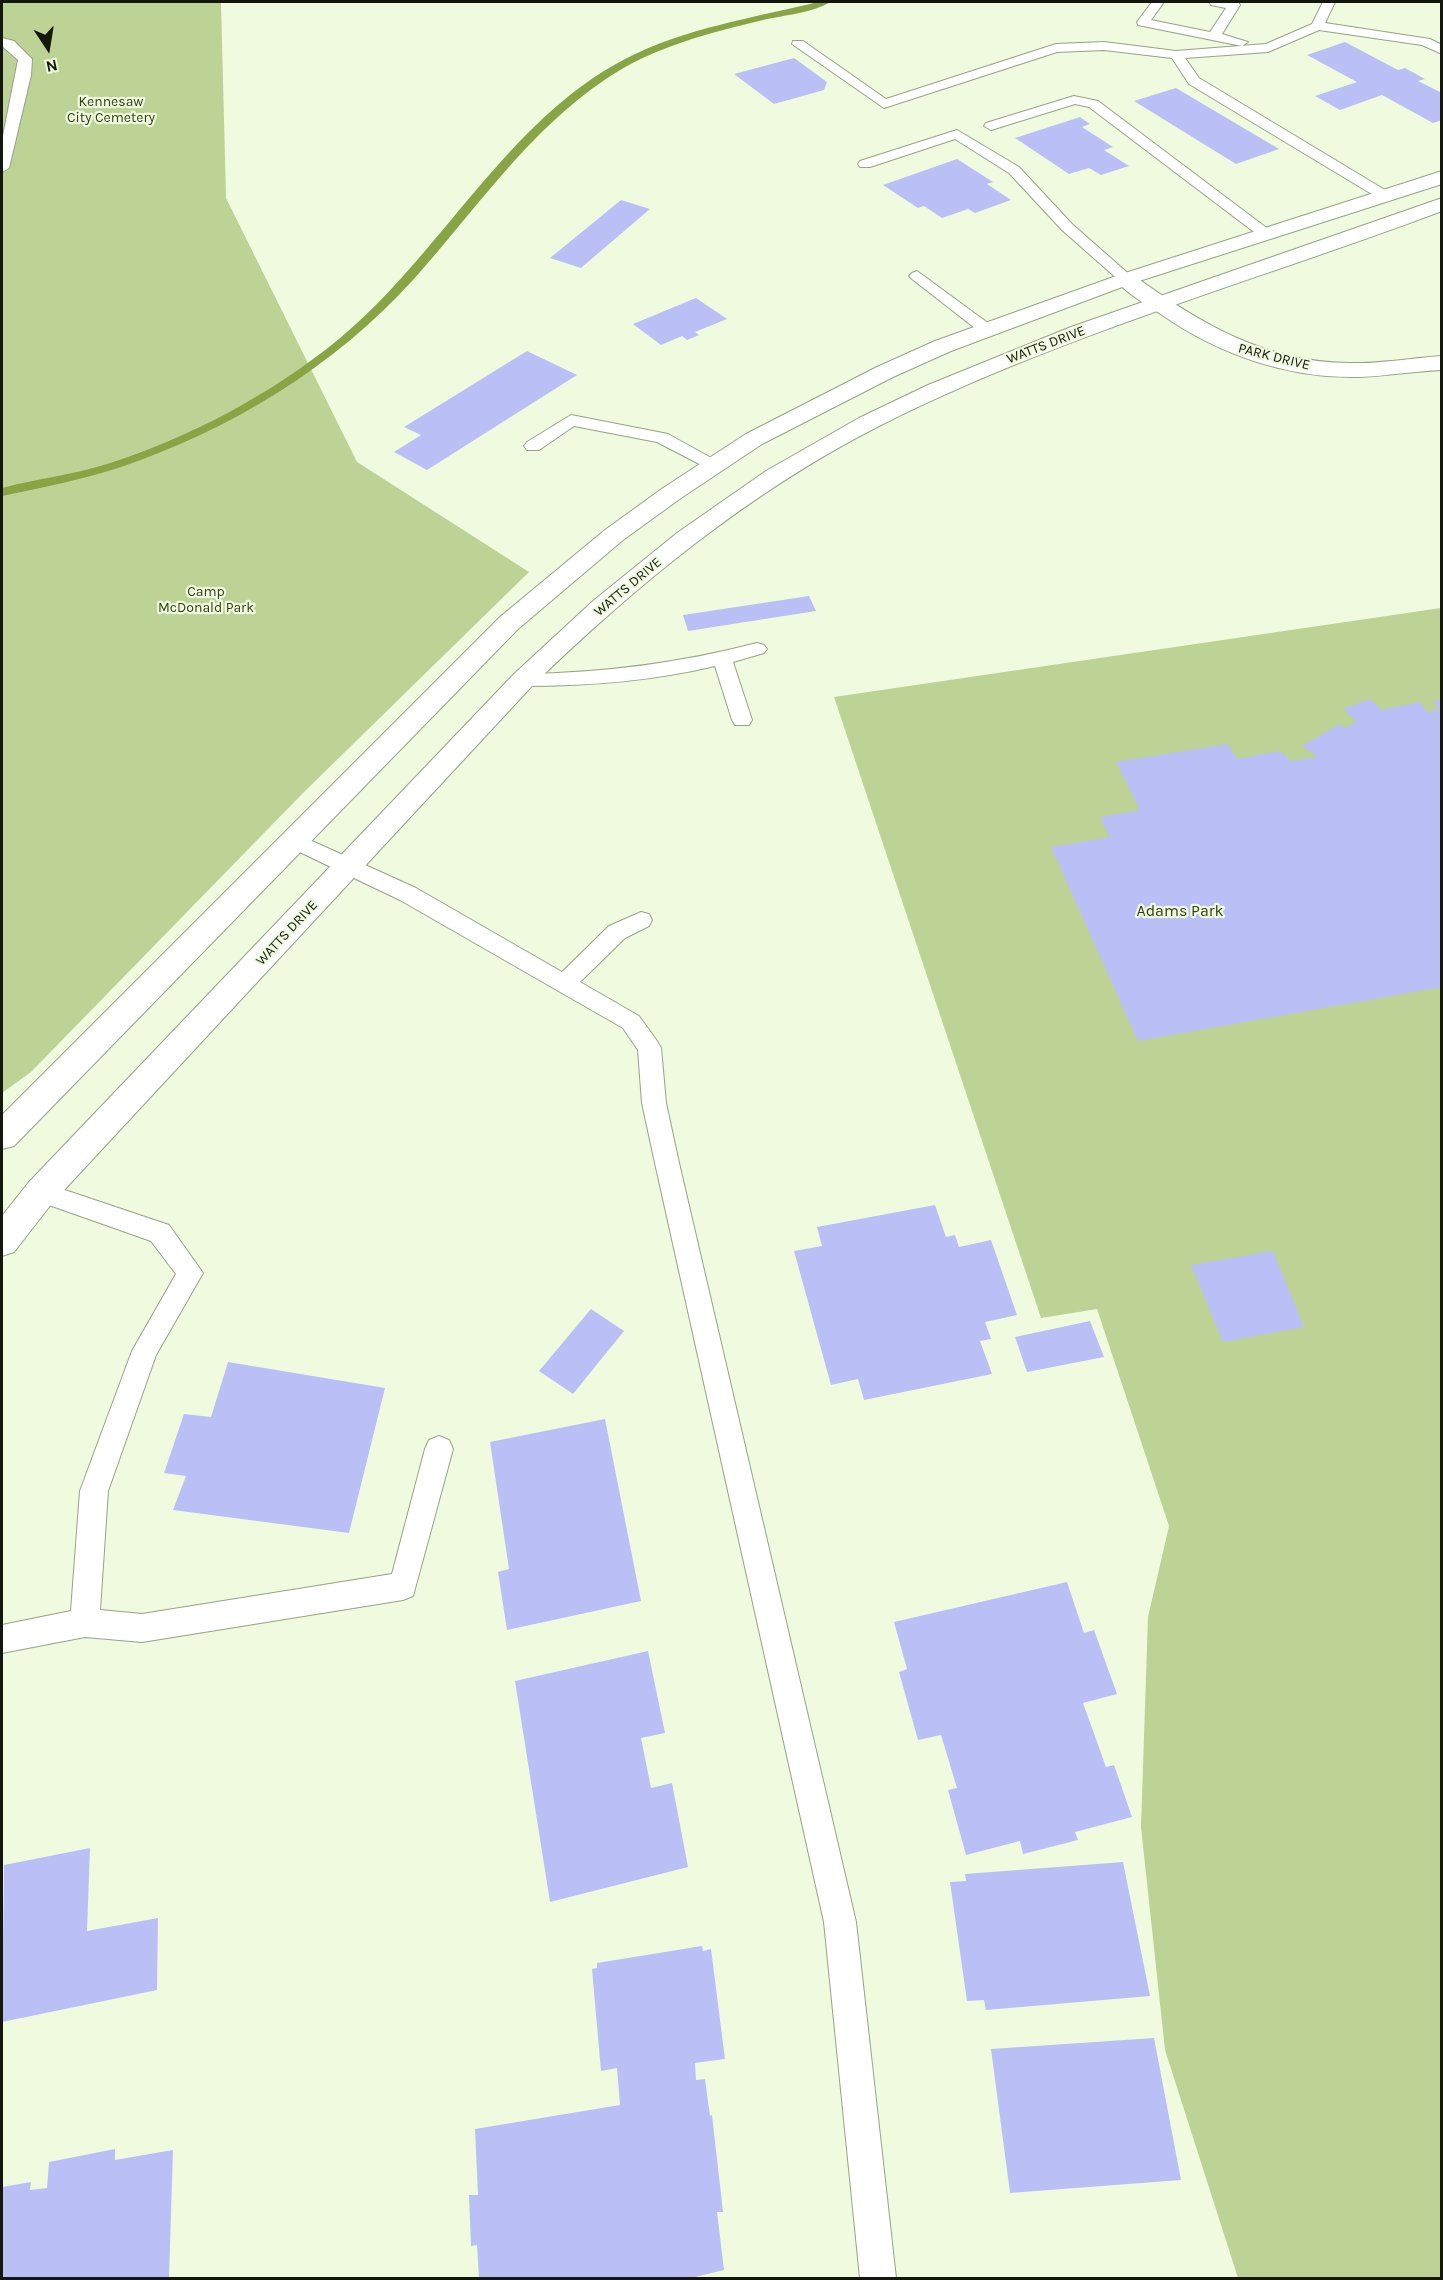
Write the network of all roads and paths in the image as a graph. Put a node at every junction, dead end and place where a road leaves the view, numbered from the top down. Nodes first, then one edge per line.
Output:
1 (1158, 2) edge
2 (1215, 2) edge
3 (1329, 2) edge
4 (1317, 26) junction
5 (1214, 36) junction
6 (2, 42) edge
7 (798, 44) dead end
8 (1268, 48) junction
9 (1442, 50) edge
10 (1176, 55) junction
11 (991, 126) dead end
12 (865, 164) dead end
13 (2, 168) edge
14 (1442, 177) edge
15 (1385, 196) junction
16 (1442, 204) edge
17 (1267, 235) junction
18 (917, 276) dead end
19 (1125, 279) junction
20 (1159, 304) junction
21 (986, 329) junction
22 (1442, 363) edge
23 (533, 446) dead end
24 (715, 465) junction
25 (757, 649) dead end
26 (722, 659) junction
27 (523, 680) junction
28 (742, 720) dead end
29 (292, 840) junction
30 (350, 867) junction
31 (641, 920) dead end
32 (564, 983) junction
33 (2, 1136) edge
34 (41, 1192) junction
35 (2, 1241) edge
36 (439, 1449) dead end
37 (85, 1623) junction
38 (2, 1639) edge
39 (878, 2278) edge

1 - 5 lane
2 - 5 lane
3 - 4 lane
4 - 8 lane
4 - 9 lane
5 - 8 lane
6 - 13 lane
7 - 10 lane
8 - 10 lane
10 - 15 lane
11 - 17 lane
12 - 19 lane
14 - 15 main road
15 - 17 main road
16 - 20 main road, WATTS DRIVE
17 - 19 main road
18 - 21 lane
19 - 20 main road, PARK DRIVE
19 - 21 main road
20 - 22 main road, PARK DRIVE
20 - 27 main road, WATTS DRIVE
21 - 24 main road
23 - 24 lane
24 - 29 main road
25 - 26 lane
26 - 27 lane
26 - 28 lane
27 - 30 main road, WATTS DRIVE
29 - 30 lane
29 - 33 main road
30 - 32 lane
30 - 34 main road, WATTS DRIVE
31 - 32 lane
32 - 39 lane
34 - 35 main road, WATTS DRIVE
34 - 37 lane
36 - 37 lane
37 - 38 lane

